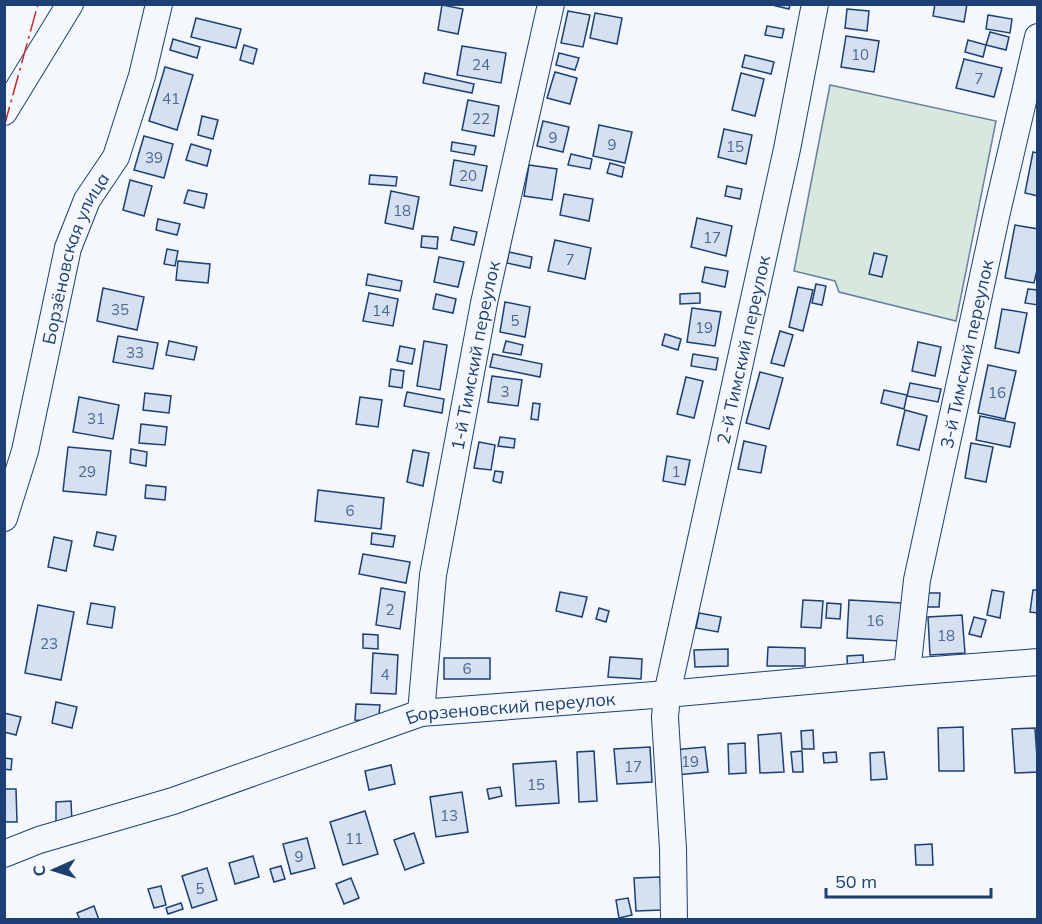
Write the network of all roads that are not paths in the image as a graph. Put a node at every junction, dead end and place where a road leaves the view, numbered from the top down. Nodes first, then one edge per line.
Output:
1 (70, 4) edge
2 (159, 4) edge
3 (551, 4) edge
4 (815, 4) edge
5 (1038, 37) edge
6 (4, 112) edge
7 (4, 518) edge
8 (1038, 662) edge
9 (907, 672) junction
10 (667, 694) junction
11 (421, 713) junction
12 (4, 854) edge
13 (674, 920) edge

1 - 6 street
2 - 7 street, Борзёновская улица
3 - 11 street, 1-й Тимский переулок
4 - 10 street, 2-й Тимский переулок
5 - 9 street, 3-й Тимский переулок
8 - 9 street, Борзеновский переулок
9 - 10 street, Борзеновский переулок
10 - 11 street, Борзеновский переулок
10 - 13 street, 2-й Тимский переулок
11 - 12 street, Борзеновский переулок

